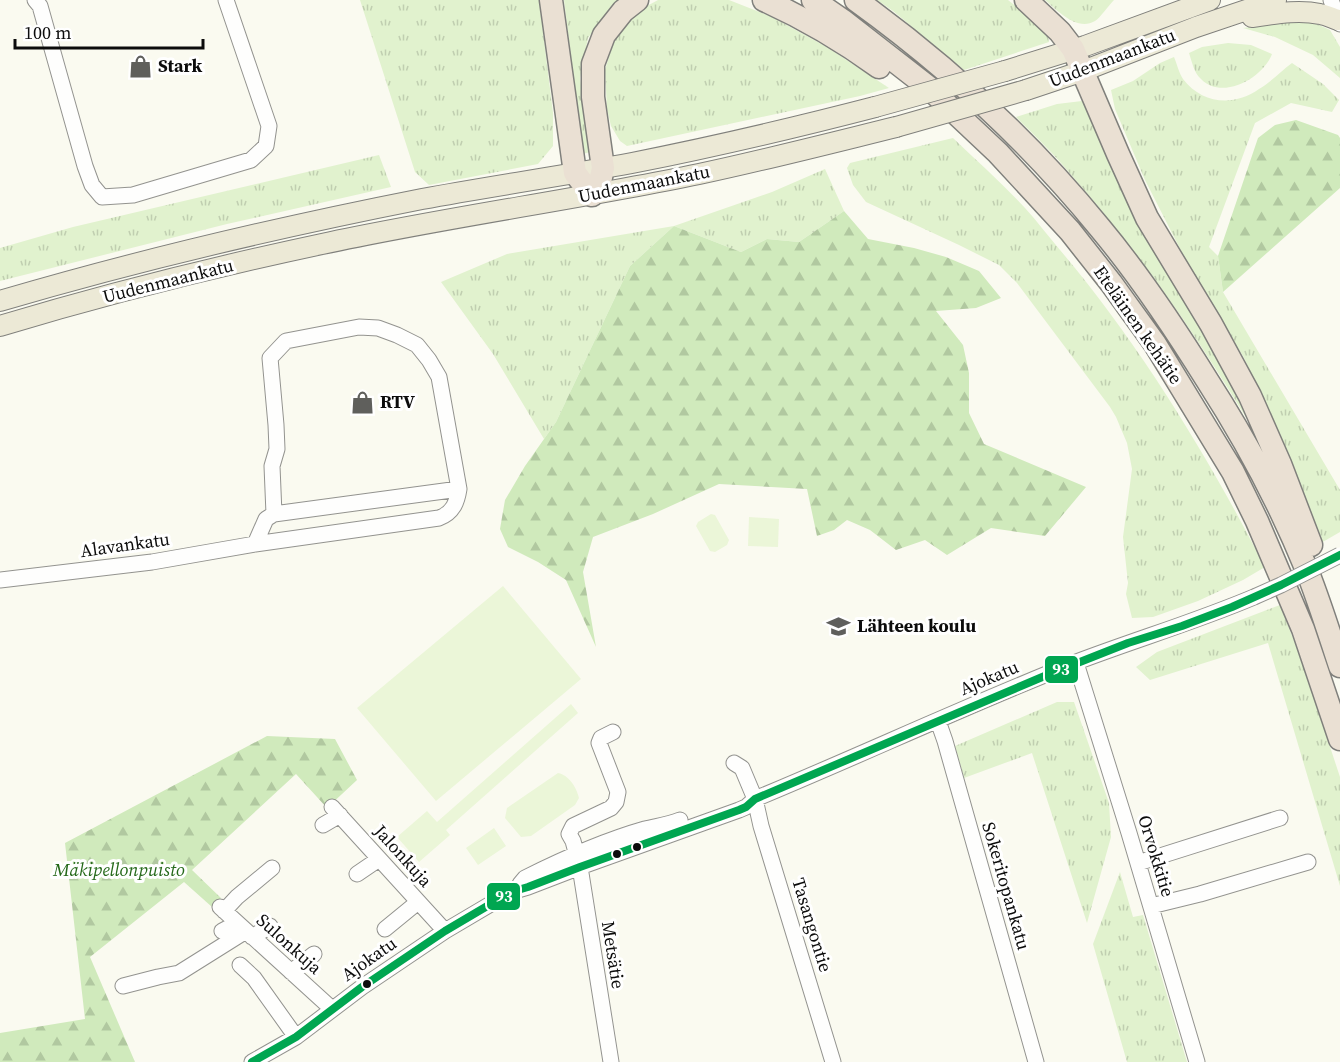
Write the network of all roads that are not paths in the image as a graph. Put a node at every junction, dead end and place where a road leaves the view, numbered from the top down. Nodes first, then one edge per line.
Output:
1 (35, 0) edge
2 (226, 0) edge
3 (551, 0) edge
4 (637, 0) edge
5 (764, 0) edge
6 (813, 0) edge
7 (856, 0) edge
8 (1026, 0) edge
9 (1210, 0) edge
10 (1276, 0) edge
11 (1331, 0) edge
12 (1214, 22) junction
13 (1339, 22) edge
14 (1073, 49) junction
15 (1083, 71) junction
16 (603, 168) junction
17 (575, 173) junction
18 (592, 195) junction
19 (1070, 231) junction
20 (0, 301) edge
21 (0, 326) edge
22 (459, 489) junction
23 (274, 514) junction
24 (255, 544) junction
25 (1340, 555) edge
26 (0, 580) edge
27 (1340, 629) edge
28 (1076, 663) junction
29 (1340, 666) edge
30 (938, 721) junction
31 (613, 732) dead end
32 (1340, 739) edge
33 (734, 763) dead end
34 (755, 799) junction
35 (1280, 818) dead end
36 (323, 825) dead end
37 (379, 859) junction
38 (578, 861) junction
39 (1308, 862) dead end
40 (1138, 863) junction
41 (272, 868) dead end
42 (357, 874) dead end
43 (418, 902) junction
44 (1150, 906) junction
45 (270, 926) dead end
46 (385, 928) dead end
47 (245, 930) junction
48 (222, 931) dead end
49 (445, 931) junction
50 (314, 954) dead end
51 (240, 965) dead end
52 (291, 972) junction
53 (123, 987) dead end
54 (332, 1010) junction
55 (296, 1037) junction
56 (252, 1062) edge
57 (611, 1062) edge
58 (833, 1062) edge
59 (1036, 1062) edge
60 (1197, 1062) edge

1 - 2 street
3 - 17 highway
4 - 16 highway
5 - 19 highway
6 - 19 highway, Eteläinen kehätie
7 - 29 highway, Eteläinen kehätie
8 - 14 highway
9 - 14 main road, Uudenmaankatu
10 - 12 main road, Uudenmaankatu
11 - 13 street
12 - 13 main road
12 - 15 main road, Uudenmaankatu
14 - 15 highway
14 - 16 main road, Uudenmaankatu, bridge
15 - 18 main road, Uudenmaankatu, bridge
15 - 27 highway
16 - 17 main road, Uudenmaankatu
16 - 18 highway
17 - 18 highway
17 - 20 main road, Uudenmaankatu
18 - 21 main road, Uudenmaankatu
19 - 32 highway, Eteläinen kehätie
22 - 23 street
22 - 23 street
22 - 24 street, Alavankatu
23 - 24 street
24 - 26 street, Alavankatu
25 - 28 street, Ajokatu, bridge
28 - 30 street, Ajokatu
28 - 40 street, Orvokkitie
30 - 34 street, Ajokatu
30 - 59 street, Sokeritopankatu
31 - 38 street, Metsätie
33 - 34 street, Tasangontie
34 - 38 street, Ajokatu
34 - 58 street, Tasangontie
35 - 40 street
36 - 37 street, Jalonkuja
37 - 42 street
37 - 43 street, Jalonkuja
38 - 49 street, Ajokatu
38 - 57 street, Metsätie
39 - 44 street
40 - 44 street, Orvokkitie
41 - 47 street, Sulonkuja
43 - 46 street
43 - 49 street, Jalonkuja
44 - 60 street, Orvokkitie
45 - 47 street
47 - 48 street
47 - 52 street, Sulonkuja
47 - 53 street
49 - 54 street, Ajokatu
50 - 52 street
51 - 55 street
52 - 54 street, Sulonkuja
54 - 55 street, Ajokatu
55 - 56 street, Ajokatu

